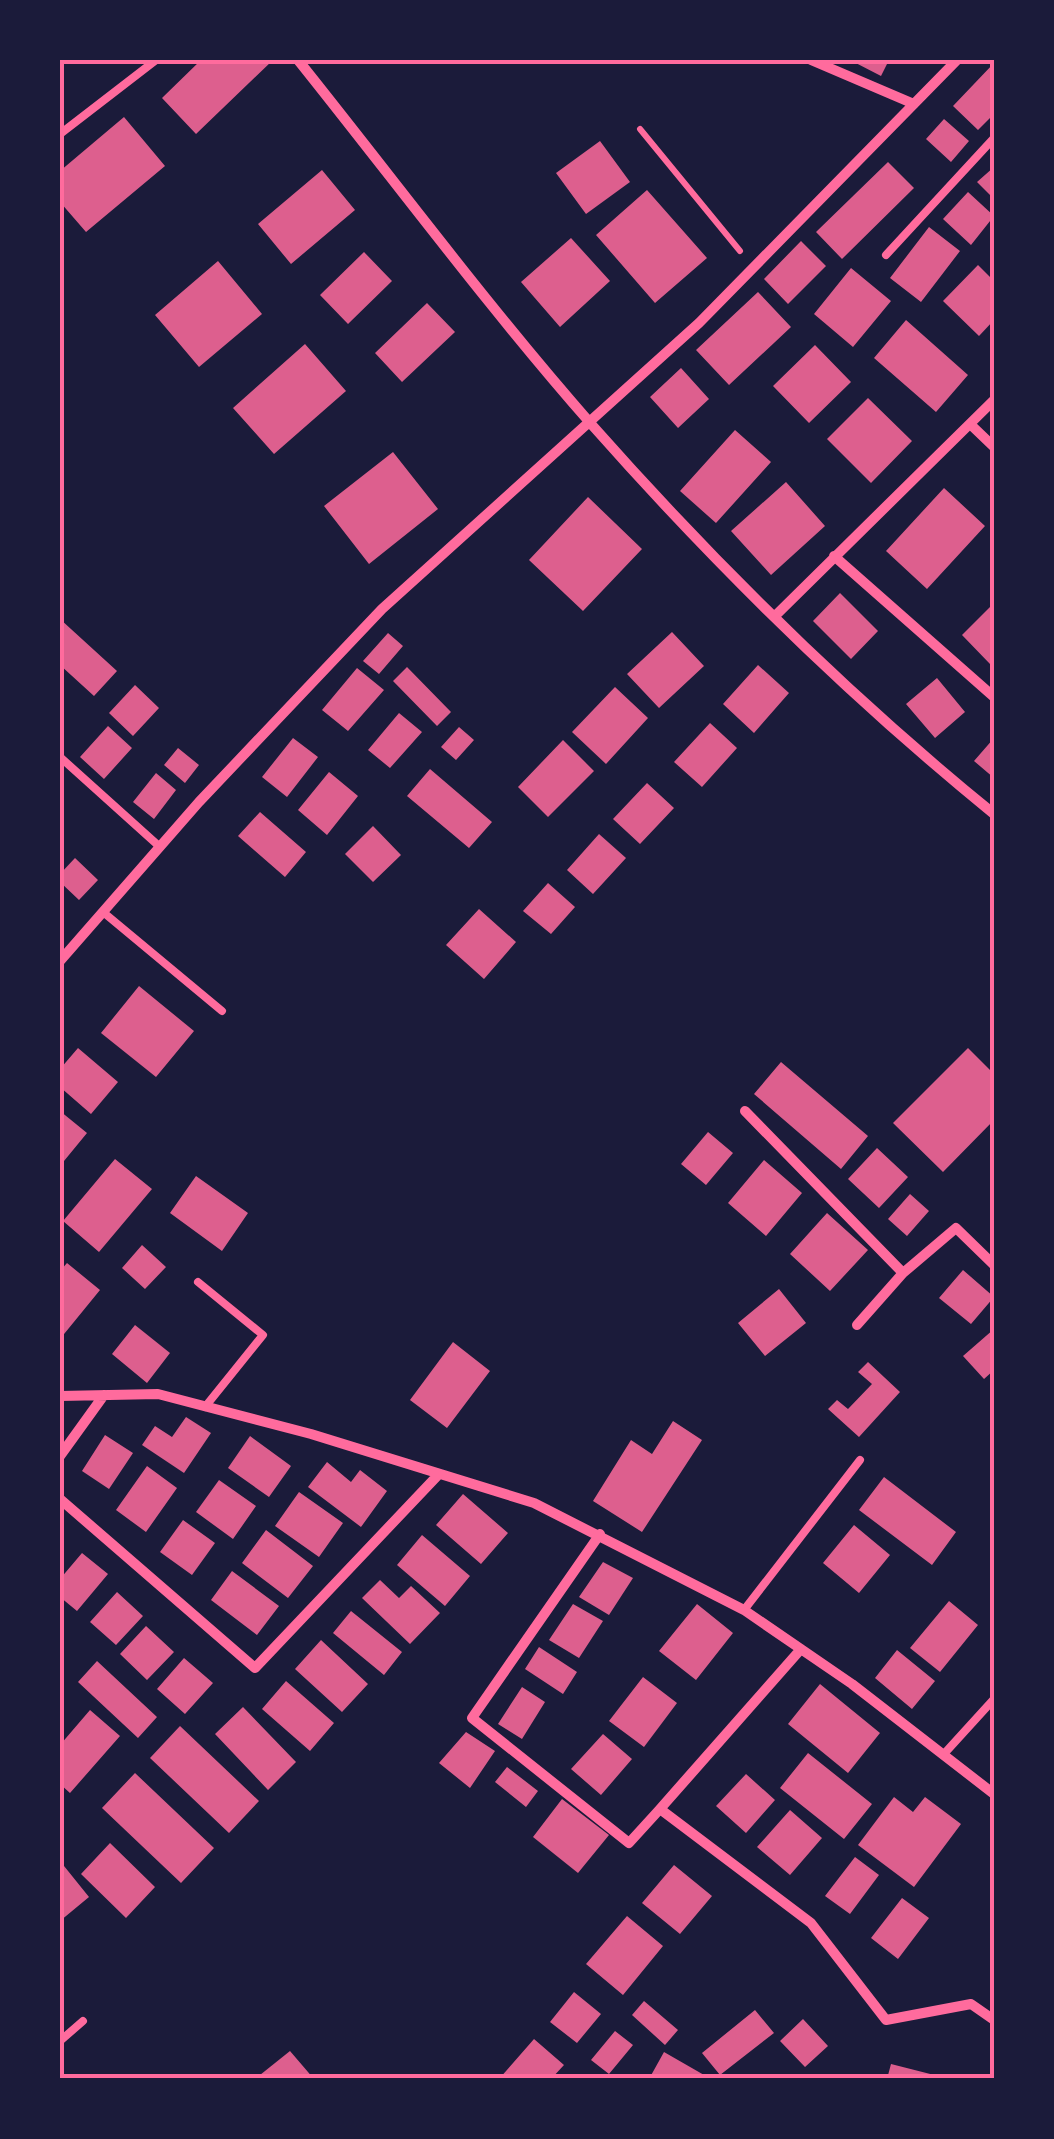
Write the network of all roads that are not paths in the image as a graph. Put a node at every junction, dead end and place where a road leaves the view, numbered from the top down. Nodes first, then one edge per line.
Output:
1 (156, 60) edge
2 (298, 60) edge
3 (811, 60) edge
4 (956, 60) edge
5 (914, 104) junction
6 (60, 134) edge
7 (994, 138) edge
8 (886, 255) dead end
9 (994, 400) edge
10 (591, 424) junction
11 (970, 424) junction
12 (994, 447) edge
13 (834, 556) junction
14 (776, 615) junction
15 (994, 697) edge
16 (60, 757) edge
17 (994, 814) edge
18 (160, 847) junction
19 (103, 912) junction
20 (60, 961) edge
21 (222, 1011) dead end
22 (745, 1111) dead end
23 (994, 1265) edge
24 (903, 1273) junction
25 (198, 1282) dead end
26 (857, 1325) dead end
27 (104, 1395) junction
28 (60, 1396) edge
29 (205, 1407) junction
30 (60, 1456) edge
31 (860, 1460) dead end
32 (438, 1474) junction
33 (60, 1499) edge
34 (600, 1534) junction
35 (744, 1610) junction
36 (801, 1649) junction
37 (994, 1699) edge
38 (943, 1756) junction
39 (994, 1794) edge
40 (660, 1809) junction
41 (994, 2020) edge
42 (83, 2021) dead end
43 (60, 2041) edge

1 - 6 lane
2 - 10 street
3 - 5 street
4 - 5 street
5 - 10 street
7 - 8 lane
9 - 11 street
10 - 14 street
10 - 18 street
11 - 12 street
11 - 13 street
13 - 14 street
13 - 15 street
14 - 17 street
16 - 18 lane
18 - 19 street
19 - 20 street
19 - 21 lane
22 - 24 street
23 - 24 street
24 - 26 street
25 - 29 lane
27 - 28 street
27 - 29 street
27 - 30 street
29 - 32 street
31 - 35 lane
32 - 33 street
32 - 34 street
34 - 35 street
34 - 40 street
35 - 36 street
36 - 38 street
36 - 40 street
37 - 38 lane
38 - 39 street
40 - 41 street
42 - 43 lane

